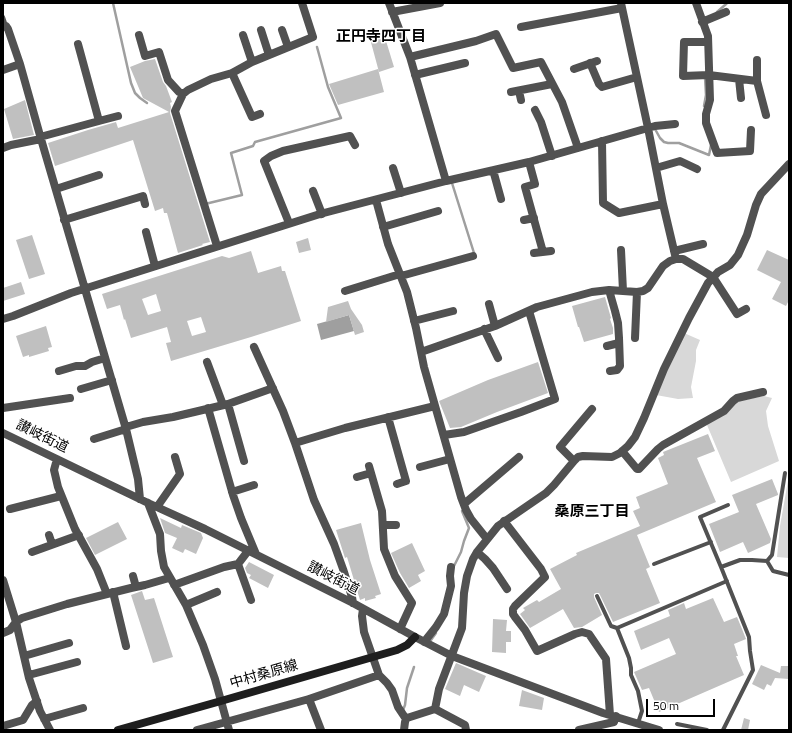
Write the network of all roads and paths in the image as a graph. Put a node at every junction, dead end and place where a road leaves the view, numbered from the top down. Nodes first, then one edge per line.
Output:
1 (302, 3) edge
2 (389, 3) edge
3 (440, 3) edge
4 (696, 3) edge
5 (621, 6) edge
6 (392, 12) junction
7 (726, 12) dead end
8 (3, 17) edge
9 (702, 22) junction
10 (4, 26) edge
11 (521, 27) dead end
12 (261, 30) dead end
13 (282, 30) dead end
14 (139, 35) dead end
15 (243, 35) dead end
16 (708, 42) junction
17 (78, 44) dead end
18 (288, 47) junction
19 (269, 55) junction
20 (410, 57) junction
21 (757, 60) dead end
22 (252, 62) junction
23 (465, 63) dead end
24 (20, 64) junction
25 (574, 69) dead end
26 (3, 70) edge
27 (232, 73) junction
28 (415, 75) junction
29 (709, 75) junction
30 (637, 77) junction
31 (740, 79) junction
32 (757, 81) junction
33 (552, 84) junction
34 (183, 94) junction
35 (741, 98) dead end
36 (521, 100) dead end
37 (534, 110) dead end
38 (260, 114) dead end
39 (766, 115) dead end
40 (118, 116) dead end
41 (99, 121) junction
42 (675, 124) dead end
43 (648, 128) junction
44 (751, 130) dead end
45 (41, 138) junction
46 (602, 141) junction
47 (355, 145) dead end
48 (3, 148) edge
49 (578, 148) junction
50 (552, 156) junction
51 (529, 162) junction
52 (789, 164) edge
53 (393, 168) dead end
54 (656, 168) junction
55 (697, 169) dead end
56 (492, 170) junction
57 (98, 176) dead end
58 (446, 181) junction
59 (56, 189) junction
60 (313, 191) dead end
61 (401, 193) junction
62 (501, 199) dead end
63 (376, 200) junction
64 (145, 204) dead end
65 (663, 204) junction
66 (438, 211) dead end
67 (322, 214) junction
68 (534, 218) junction
69 (64, 220) junction
70 (524, 220) dead end
71 (290, 224) junction
72 (383, 227) junction
73 (146, 232) dead end
74 (703, 244) dead end
75 (217, 246) junction
76 (621, 250) dead end
77 (534, 254) dead end
78 (675, 255) junction
79 (473, 256) dead end
80 (155, 266) junction
81 (400, 275) junction
82 (713, 277) junction
83 (85, 289) junction
84 (609, 290) junction
85 (345, 291) dead end
86 (623, 291) junction
87 (637, 292) junction
88 (489, 304) dead end
89 (746, 309) dead end
90 (453, 311) dead end
91 (529, 311) junction
92 (3, 320) edge
93 (414, 322) junction
94 (495, 326) junction
95 (484, 329) junction
96 (635, 338) dead end
97 (619, 343) junction
98 (607, 346) dead end
99 (254, 347) dead end
100 (421, 352) junction
101 (105, 358) junction
102 (498, 358) dead end
103 (207, 362) dead end
104 (59, 371) dead end
105 (610, 371) dead end
106 (112, 380) junction
107 (273, 388) junction
108 (81, 389) dead end
109 (764, 392) dead end
110 (70, 398) dead end
111 (225, 404) junction
112 (435, 406) junction
113 (3, 408) edge
114 (208, 408) junction
115 (592, 409) dead end
116 (388, 417) junction
117 (126, 428) junction
118 (3, 433) edge
119 (444, 435) junction
120 (94, 439) dead end
121 (295, 443) junction
122 (622, 451) junction
123 (175, 457) dead end
124 (519, 457) dead end
125 (57, 459) junction
126 (450, 459) junction
127 (244, 461) dead end
128 (574, 461) junction
129 (420, 467) dead end
130 (785, 473) dead end
131 (357, 477) dead end
132 (397, 484) dead end
133 (254, 485) dead end
134 (232, 492) junction
135 (61, 496) junction
136 (144, 501) junction
137 (464, 504) junction
138 (728, 505) dead end
139 (157, 507) junction
140 (10, 509) dead end
141 (504, 521) junction
142 (396, 524) dead end
143 (383, 525) junction
144 (49, 534) dead end
145 (79, 535) junction
146 (487, 539) junction
147 (711, 542) junction
148 (52, 544) junction
149 (32, 552) dead end
150 (252, 552) junction
151 (477, 552) junction
152 (767, 561) junction
153 (238, 564) junction
154 (654, 564) dead end
155 (451, 567) dead end
156 (721, 567) junction
157 (789, 575) edge
158 (134, 576) dead end
159 (169, 578) junction
160 (3, 580) edge
161 (727, 581) junction
162 (174, 585) junction
163 (136, 587) junction
164 (506, 589) dead end
165 (217, 592) dead end
166 (110, 593) junction
167 (597, 596) dead end
168 (251, 600) dead end
169 (353, 604) junction
170 (186, 605) junction
171 (363, 609) junction
172 (16, 622) junction
173 (617, 628) junction
174 (400, 629) junction
175 (3, 633) edge
176 (415, 637) junction
177 (424, 642) junction
178 (69, 643) dead end
179 (126, 646) dead end
180 (24, 656) junction
181 (452, 656) junction
182 (373, 657) junction
183 (77, 662) dead end
184 (29, 675) junction
185 (379, 675) junction
186 (309, 699) junction
187 (37, 701) junction
188 (221, 701) junction
189 (83, 708) dead end
190 (435, 709) junction
191 (44, 719) junction
192 (406, 719) junction
193 (613, 721) edge
194 (226, 722) junction
195 (638, 723) junction
196 (676, 724) dead end
197 (3, 726) edge
198 (50, 730) edge
199 (118, 730) edge
200 (197, 730) edge
201 (229, 730) edge
202 (322, 730) edge
203 (404, 730) edge
204 (466, 730) edge
205 (579, 730) edge
206 (659, 730) edge
207 (707, 730) edge
208 (723, 730) edge

1 - 18 street
2 - 6 street
3 - 6 street
4 - 9 street
5 - 11 street
5 - 30 street
6 - 20 street
7 - 9 street
8 - 10 lane
9 - 16 street
10 - 24 street
12 - 19 street
13 - 18 street
14 - 34 street
15 - 22 street
16 - 29 street
16 - 29 street
17 - 41 street
18 - 19 street
19 - 22 street
20 - 28 street
20 - 33 street
21 - 32 street
22 - 27 street
23 - 28 street
24 - 26 street
24 - 45 street
25 - 30 street
27 - 34 street
27 - 38 street
28 - 58 street
29 - 31 street
29 - 44 street
30 - 43 street
31 - 32 street
31 - 35 street
32 - 39 street
33 - 36 street
33 - 49 street
34 - 75 street
37 - 50 street
40 - 41 street
41 - 45 street
42 - 43 street
43 - 46 street
43 - 54 street
45 - 48 street
45 - 59 street
46 - 49 street
46 - 65 street
47 - 71 street
49 - 50 street
50 - 51 street
51 - 56 street
51 - 68 street
52 - 82 street
53 - 61 street
54 - 55 street
54 - 65 street
56 - 58 street
56 - 62 street
57 - 59 street
58 - 61 street
59 - 69 street
60 - 67 street
61 - 63 street
63 - 67 street
63 - 72 street
64 - 69 street
65 - 78 street
66 - 72 street
67 - 71 street
68 - 70 street
68 - 77 street
69 - 83 street
71 - 75 street
72 - 81 street
73 - 80 street
74 - 78 street
75 - 80 street
76 - 86 street
78 - 82 street
78 - 87 street
79 - 81 street
80 - 83 street
81 - 85 street
81 - 93 street
82 - 89 street
82 - 122 street
83 - 92 street
83 - 101 street
84 - 86 street
84 - 91 street
84 - 97 street
86 - 87 street
87 - 96 street
88 - 94 street
90 - 93 street
91 - 94 street
91 - 119 street
93 - 100 street
94 - 95 street
95 - 100 street
95 - 102 street
97 - 98 street
97 - 105 street
99 - 107 street
100 - 112 street
101 - 104 street
101 - 106 street
103 - 111 street
106 - 108 street
106 - 117 street
107 - 111 street
107 - 121 street
109 - 122 street
110 - 113 street
111 - 114 street
111 - 127 street
112 - 116 street
112 - 119 street
114 - 117 street
114 - 134 street
115 - 128 street
116 - 121 street
116 - 132 street
117 - 120 street
117 - 136 street
118 - 125 street, 讃岐街道
119 - 126 street
121 - 169 street
122 - 128 street
123 - 139 street
124 - 137 street
125 - 135 street
125 - 136 street, 讃岐街道
126 - 129 street
126 - 137 street
128 - 141 street
130 - 152 lane
131 - 143 street
133 - 134 street
134 - 150 street
135 - 140 street
135 - 145 street
136 - 139 street, 讃岐街道
136 - 159 street
137 - 146 street
138 - 147 lane
139 - 150 street, 讃岐街道
141 - 146 street
141 - 193 street
142 - 143 street
143 - 174 street
144 - 148 street
145 - 148 street
145 - 166 street
146 - 151 street
147 - 154 lane
147 - 156 lane
148 - 149 street
150 - 153 street
150 - 169 street, 讃岐街道
151 - 164 street
151 - 181 street
152 - 156 lane
152 - 157 lane
153 - 162 street
153 - 168 street
155 - 177 street
156 - 161 lane
158 - 163 street
159 - 162 street
159 - 163 street
160 - 172 street
161 - 173 lane
161 - 208 lane
162 - 170 street
163 - 166 street
165 - 170 street
166 - 172 street
166 - 179 street
167 - 173 lane
169 - 171 street, 讃岐街道
170 - 188 street
171 - 174 street, 讃岐街道
171 - 182 street
172 - 175 street
172 - 180 street
173 - 195 lane
174 - 176 street, 讃岐街道
176 - 177 street, 讃岐街道
176 - 182 street, 中村桑原線
177 - 181 street, 讃岐街道
178 - 180 street
180 - 184 street
181 - 190 street
181 - 193 street, 讃岐街道
182 - 185 street
182 - 188 street, 中村桑原線
183 - 184 street
184 - 187 street
185 - 186 street
185 - 192 street
186 - 194 street
186 - 202 street
187 - 191 street
187 - 197 street
188 - 194 street
188 - 199 street, 中村桑原線
189 - 191 street
190 - 192 street
190 - 204 street
191 - 198 street
192 - 203 street
193 - 195 street, 讃岐街道
193 - 205 street
194 - 200 street
194 - 201 street
195 - 206 street, 讃岐街道
196 - 207 lane

